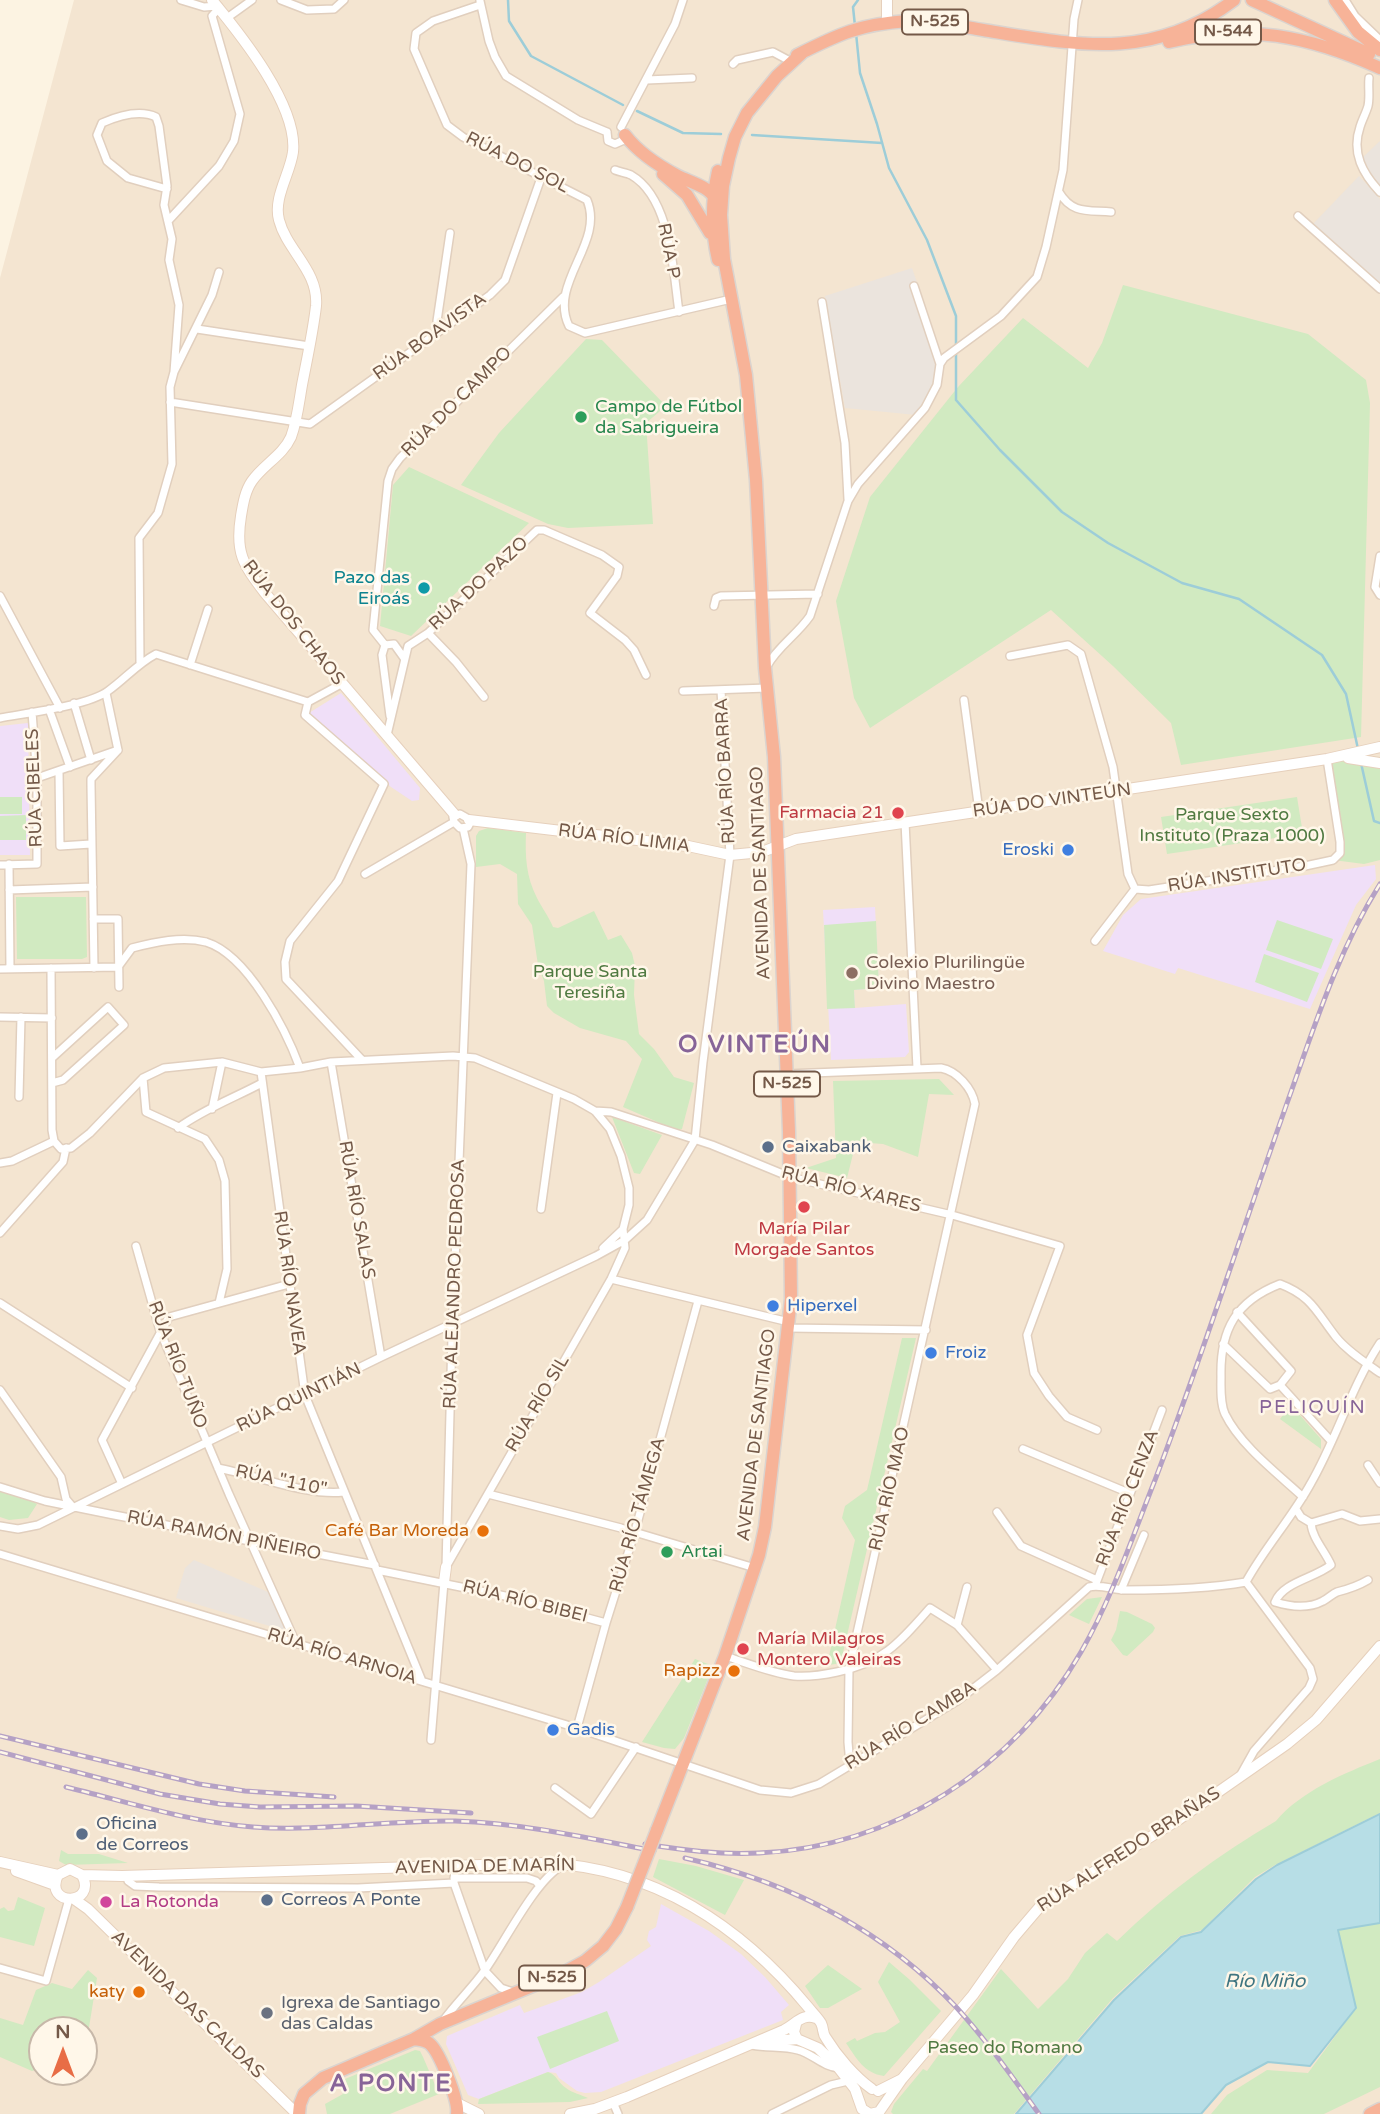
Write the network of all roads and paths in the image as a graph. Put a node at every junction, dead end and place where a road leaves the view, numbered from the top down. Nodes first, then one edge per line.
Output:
1 (181, 0) edge
2 (252, 0) edge
3 (281, 0) edge
4 (344, 0) edge
5 (683, 0) edge
6 (887, 0) edge
7 (1078, 0) edge
8 (1252, 0) edge
9 (1335, 0) edge
10 (1345, 0) edge
11 (480, 2) edge
12 (1229, 4) edge
13 (216, 5) edge
14 (227, 18) junction
15 (887, 23) junction
16 (1380, 40) edge
17 (1072, 44) junction
18 (1380, 50) edge
19 (802, 53) junction
20 (788, 60) junction
21 (1380, 60) edge
22 (733, 64) dead end
23 (1380, 68) edge
24 (692, 78) dead end
25 (1368, 78) dead end
26 (647, 80) junction
27 (607, 132) junction
28 (622, 135) junction
29 (719, 166) junction
30 (615, 170) dead end
31 (542, 175) junction
32 (677, 176) junction
33 (167, 189) junction
34 (718, 190) junction
35 (1059, 192) junction
36 (1380, 192) edge
37 (687, 195) junction
38 (1111, 212) dead end
39 (1298, 216) dead end
40 (168, 221) junction
41 (450, 233) dead end
42 (718, 241) junction
43 (219, 272) dead end
44 (914, 286) dead end
45 (1380, 289) edge
46 (563, 297) junction
47 (726, 300) junction
48 (822, 302) dead end
49 (679, 312) junction
50 (442, 328) junction
51 (197, 330) junction
52 (309, 346) junction
53 (940, 364) junction
54 (174, 372) junction
55 (748, 401) junction
56 (170, 402) junction
57 (295, 423) junction
58 (848, 501) junction
59 (1380, 556) edge
60 (818, 594) junction
61 (1380, 594) edge
62 (0, 596) edge
63 (762, 596) junction
64 (714, 606) dead end
65 (208, 609) dead end
66 (428, 633) junction
67 (414, 642) junction
68 (394, 644) junction
69 (385, 645) junction
70 (1010, 656) dead end
71 (140, 662) junction
72 (405, 662) junction
73 (190, 665) junction
74 (765, 668) junction
75 (646, 676) dead end
76 (341, 684) junction
77 (767, 688) junction
78 (722, 690) junction
79 (683, 691) dead end
80 (106, 693) junction
81 (484, 697) dead end
82 (964, 700) dead end
83 (308, 702) junction
84 (74, 703) junction
85 (60, 708) junction
86 (49, 709) junction
87 (32, 712) junction
88 (0, 718) edge
89 (391, 721) junction
90 (387, 735) junction
91 (1379, 748) edge
92 (118, 750) junction
93 (1327, 759) junction
94 (90, 760) junction
95 (1379, 763) edge
96 (70, 767) junction
97 (59, 771) junction
98 (37, 778) junction
99 (1118, 792) junction
100 (979, 811) junction
101 (454, 819) junction
102 (905, 822) junction
103 (466, 824) junction
104 (91, 844) junction
105 (778, 845) junction
106 (730, 855) junction
107 (4, 864) edge
108 (365, 874) dead end
109 (93, 887) junction
110 (1135, 889) junction
111 (9, 890) junction
112 (9, 919) junction
113 (93, 919) junction
114 (0, 920) edge
115 (1095, 941) dead end
116 (118, 967) junction
117 (51, 968) junction
118 (94, 968) junction
119 (0, 969) edge
120 (10, 969) junction
121 (119, 987) dead end
122 (0, 1017) edge
123 (21, 1017) junction
124 (52, 1018) junction
125 (464, 1057) junction
126 (52, 1058) junction
127 (362, 1060) junction
128 (222, 1062) junction
129 (331, 1062) junction
130 (300, 1068) junction
131 (917, 1068) junction
132 (261, 1072) junction
133 (786, 1074) junction
134 (143, 1078) junction
135 (52, 1083) junction
136 (262, 1083) junction
137 (557, 1093) junction
138 (19, 1097) dead end
139 (212, 1109) junction
140 (595, 1111) junction
141 (178, 1128) junction
142 (695, 1140) junction
143 (54, 1141) junction
144 (66, 1148) junction
145 (0, 1163) edge
146 (789, 1177) junction
147 (541, 1209) dead end
148 (952, 1215) junction
149 (623, 1229) junction
150 (0, 1233) edge
151 (625, 1240) junction
152 (136, 1246) dead end
153 (596, 1256) junction
154 (611, 1279) junction
155 (289, 1284) junction
156 (698, 1301) junction
157 (0, 1303) edge
158 (219, 1303) junction
159 (1237, 1312) junction
160 (453, 1323) junction
161 (789, 1325) junction
162 (926, 1330) junction
163 (160, 1331) junction
164 (1380, 1343) edge
165 (1223, 1344) junction
166 (381, 1357) junction
167 (1367, 1363) junction
168 (1380, 1373) edge
169 (1280, 1385) junction
170 (132, 1388) junction
171 (0, 1390) edge
172 (305, 1395) junction
173 (1162, 1410) dead end
174 (1097, 1430) dead end
175 (1331, 1441) junction
176 (207, 1443) junction
177 (1023, 1449) dead end
178 (1368, 1465) dead end
179 (218, 1468) junction
180 (1380, 1483) edge
181 (122, 1484) junction
182 (0, 1487) edge
183 (343, 1492) junction
184 (1129, 1493) junction
185 (488, 1494) junction
186 (1303, 1497) junction
187 (73, 1507) junction
188 (1296, 1509) junction
189 (997, 1512) dead end
190 (1380, 1519) edge
191 (1311, 1523) junction
192 (0, 1526) edge
193 (635, 1531) junction
194 (1144, 1535) dead end
195 (249, 1540) junction
196 (445, 1541) junction
197 (458, 1545) junction
198 (0, 1554) edge
199 (376, 1567) junction
200 (446, 1567) junction
201 (755, 1568) junction
202 (1368, 1580) dead end
203 (444, 1582) junction
204 (1246, 1582) junction
205 (1096, 1583) junction
206 (967, 1587) dead end
207 (1117, 1589) junction
208 (1275, 1602) junction
209 (1263, 1606) junction
210 (606, 1623) junction
211 (957, 1625) junction
212 (296, 1643) junction
213 (1380, 1646) edge
214 (725, 1656) junction
215 (849, 1669) junction
216 (997, 1670) junction
217 (422, 1681) junction
218 (434, 1685) junction
219 (577, 1728) junction
220 (431, 1740) dead end
221 (636, 1747) junction
222 (684, 1763) junction
223 (850, 1765) junction
224 (1239, 1777) junction
225 (555, 1788) dead end
226 (0, 1864) edge
227 (566, 1864) junction
228 (455, 1866) junction
229 (254, 1872) junction
230 (158, 1874) junction
231 (123, 1876) junction
232 (83, 1879) junction
233 (57, 1880) junction
234 (454, 1880) junction
235 (540, 1886) junction
236 (159, 1887) junction
237 (256, 1889) junction
238 (71, 1899) junction
239 (0, 1968) edge
240 (485, 1971) junction
241 (517, 1994) junction
242 (799, 1998) junction
243 (816, 2018) junction
244 (454, 2020) junction
245 (798, 2021) junction
246 (440, 2024) junction
247 (823, 2033) junction
248 (414, 2039) junction
249 (751, 2045) junction
250 (803, 2045) junction
251 (435, 2050) junction
252 (902, 2079) junction
253 (848, 2081) junction
254 (875, 2090) junction
255 (860, 2100) junction
256 (613, 2102) junction
257 (457, 2108) edge
258 (1380, 2109) edge
259 (881, 2111) edge
260 (585, 2112) edge
261 (298, 2114) edge
262 (479, 2114) edge
263 (570, 2114) edge
264 (618, 2114) edge
265 (772, 2114) edge
266 (868, 2114) edge
267 (1370, 2114) edge

1 - 13 street
2 - 14 street
3 - 4 street
5 - 26 street
6 - 15 street
7 - 17 street
8 - 21 highway, N-544
9 - 18 highway
10 - 16 street
11 - 27 street
11 - 31 street, RÚA DO SOL
12 - 17 highway, N-525
13 - 14 street, RÚA DOS CHAOS
13 - 40 street
14 - 52 street, RÚA DOS CHAOS
15 - 17 highway, N-525
15 - 19 highway, N-525
17 - 23 highway, N-544
17 - 35 street
19 - 20 highway, N-525
19 - 34 highway, N-525
20 - 22 street
20 - 29 highway, N-525
24 - 26 street
25 - 36 street
26 - 28 street
27 - 28 street
27 - 28 street
28 - 32 highway
28 - 37 highway
29 - 32 highway
29 - 34 highway, N-525
30 - 49 street, RÚA P
31 - 46 street, RÚA DO SOL
31 - 50 street, RÚA BOAVISTA
32 - 34 highway
33 - 33 street
33 - 40 street
34 - 37 highway
34 - 42 highway, N-525
35 - 38 street
35 - 53 street
37 - 42 highway
39 - 45 street
40 - 54 street
41 - 50 street
42 - 47 highway, N-525
42 - 55 highway, N-525
43 - 51 street
44 - 53 street
46 - 49 street
46 - 69 street, RÚA DO CAMPO
47 - 49 street
47 - 55 highway, N-525
48 - 58 street
50 - 57 street, RÚA BOAVISTA
51 - 52 street
51 - 54 street
52 - 57 street, RÚA DOS CHAOS
53 - 58 street
54 - 56 street
55 - 63 highway, N-525
56 - 57 street
56 - 71 street
57 - 76 street, RÚA DOS CHAOS
58 - 60 street
59 - 61 street
60 - 63 street
60 - 74 street
62 - 85 street
63 - 64 street
63 - 74 highway, N-525
65 - 73 street
66 - 67 street, RÚA DO PAZO
66 - 75 street, RÚA DO PAZO
66 - 81 street
67 - 68 street, RÚA DO PAZO
67 - 72 street, RÚA DO PAZO
68 - 69 street, RÚA DO PAZO
68 - 72 street
69 - 89 street, RÚA DO PAZO
70 - 99 street
71 - 73 street
71 - 80 street
72 - 89 street, RÚA DO PAZO
73 - 83 street
74 - 77 highway, AVENIDA DE SANTIAGO / N-525
76 - 83 street
76 - 90 street, RÚA DOS CHAOS
77 - 78 street, RÚA RÍO BARRA
77 - 105 highway, AVENIDA DE SANTIAGO / N-525
78 - 79 street
78 - 106 street, RÚA RÍO BARRA
80 - 84 street
80 - 92 street
82 - 100 street
83 - 127 street
84 - 85 street
84 - 94 street
85 - 86 street
86 - 87 street
86 - 96 street
87 - 88 street
87 - 98 street, RÚA CIBELES
89 - 90 street, RÚA DO PAZO
90 - 101 street, RÚA DOS CHAOS
91 - 93 street
91 - 95 street
92 - 94 street
92 - 104 street
93 - 95 street
93 - 99 street, RÚA DO VINTEÚN
93 - 110 street, RÚA INSTITUTO
94 - 96 street
96 - 97 street
97 - 98 street
97 - 104 street
98 - 107 street, RÚA CIBELES
99 - 100 street, RÚA DO VINTEÚN
99 - 110 street
100 - 102 street, RÚA DO VINTEÚN
101 - 103 street
101 - 108 street
102 - 105 street, RÚA DO VINTEÚN
102 - 131 street
103 - 106 street, RÚA RÍO LIMIA
103 - 125 street, RÚA ALEJANDRO PEDROSA
104 - 109 street
105 - 106 street, RÚA RÍO LIMIA
105 - 133 highway, AVENIDA DE SANTIAGO / N-525
106 - 142 street, RÚA RÍO BARRA
107 - 111 street
109 - 111 street
109 - 113 street
110 - 115 street
111 - 112 street
112 - 114 street
112 - 120 street
113 - 116 street
113 - 118 street
116 - 118 street
116 - 121 street
116 - 130 street
117 - 118 street
117 - 120 street
117 - 124 street
119 - 120 street
122 - 123 street
123 - 124 street
123 - 138 street
124 - 126 street
125 - 127 street, RÚA RÍO XARES
125 - 137 street, RÚA RÍO XARES
125 - 160 street, RÚA ALEJANDRO PEDROSA
126 - 135 street
126 - 135 street
127 - 129 street, RÚA RÍO XARES
128 - 132 street
128 - 134 street
128 - 139 street
129 - 130 street, RÚA RÍO XARES
129 - 166 street, RÚA RÍO SALAS
130 - 132 street, RÚA RÍO XARES
131 - 133 street
131 - 148 street, RÚA RÍO MAO
132 - 136 street, RÚA RÍO NAVEA
133 - 146 highway, AVENIDA DE SANTIAGO / N-525
134 - 141 street
134 - 144 street
135 - 143 street
136 - 139 street
136 - 155 street, RÚA RÍO NAVEA
137 - 140 street, RÚA RÍO XARES
137 - 147 street
139 - 141 street
140 - 142 street, RÚA RÍO XARES
140 - 149 street
141 - 158 street
142 - 146 street, RÚA RÍO XARES
142 - 151 street, RÚA RÍO SIL
143 - 144 street
143 - 145 street
144 - 150 street
146 - 148 street, RÚA RÍO XARES
146 - 161 highway, AVENIDA DE SANTIAGO / N-525
148 - 162 street, RÚA RÍO MAO
148 - 174 street, RÚA RÍO XARES
149 - 151 street, RÚA RÍO SIL
149 - 153 street, RÚA QUINTIÁN
151 - 153 street, RÚA QUINTIÁN
151 - 154 street, RÚA RÍO SIL
152 - 163 street, RÚA RÍO TUÑO
153 - 160 street, RÚA QUINTIÁN
154 - 156 street
154 - 185 street, RÚA RÍO SIL
155 - 158 street
155 - 172 street, RÚA RÍO NAVEA
156 - 161 street
156 - 193 street, RÚA RÍO TÁMEGA
157 - 170 street
158 - 163 street
159 - 165 street
159 - 167 street
159 - 169 street
160 - 166 street, RÚA QUINTIÁN
160 - 196 street, RÚA ALEJANDRO PEDROSA
161 - 162 street
161 - 201 highway, AVENIDA DE SANTIAGO / N-525
162 - 215 street, RÚA RÍO MAO
163 - 170 street
163 - 176 street, RÚA RÍO TUÑO
164 - 167 street
165 - 169 street
165 - 186 street
166 - 172 street, RÚA QUINTIÁN
167 - 168 street
167 - 175 street
169 - 175 street
170 - 181 street
171 - 187 street
172 - 176 street, RÚA QUINTIÁN
172 - 183 street, RÚA RÍO NAVEA
173 - 184 street, RÚA RÍO CENZA
175 - 186 street
176 - 179 street, RÚA RÍO TUÑO
176 - 181 street, RÚA QUINTIÁN
177 - 184 street
178 - 180 street
179 - 183 street, RÚA "110"
179 - 195 street, RÚA RÍO TUÑO
181 - 187 street, RÚA QUINTIÁN
182 - 187 street, RÚA RAMÓN PIÑEIRO
183 - 199 street, RÚA RÍO NAVEA
184 - 205 street, RÚA RÍO CENZA
185 - 193 street
185 - 197 street, RÚA RÍO SIL
186 - 188 street
187 - 192 street, RÚA QUINTIÁN
187 - 195 street, RÚA RAMÓN PIÑEIRO
188 - 191 street
188 - 204 street
189 - 205 street
190 - 191 street
191 - 208 street
193 - 201 street
193 - 210 street, RÚA RÍO TÁMEGA
194 - 207 street
195 - 199 street, RÚA RAMÓN PIÑEIRO
195 - 212 street, RÚA RÍO TUÑO
196 - 197 street
196 - 200 street, RÚA ALEJANDRO PEDROSA
197 - 200 street, RÚA RÍO SIL
198 - 212 street, RÚA RÍO ARNOIA
199 - 203 street, RÚA RAMÓN PIÑEIRO
199 - 217 street, RÚA RÍO NAVEA
200 - 203 street, RÚA ALEJANDRO PEDROSA
201 - 214 highway, AVENIDA DE SANTIAGO / N-525
202 - 208 street
203 - 210 street, RÚA RÍO BIBEI
203 - 218 street, RÚA ALEJANDRO PEDROSA
204 - 207 street
204 - 209 street
205 - 207 street
205 - 216 street, RÚA RÍO CAMBA
206 - 211 street
208 - 209 street
209 - 224 street
210 - 219 street, RÚA RÍO TÁMEGA
211 - 215 street
211 - 216 street
212 - 217 street, RÚA RÍO ARNOIA
213 - 224 street, RÚA ALFREDO BRAÑAS
214 - 215 street
214 - 222 highway, AVENIDA DE SANTIAGO / N-525
215 - 223 street, RÚA RÍO MAO
216 - 223 street, RÚA RÍO CAMBA
217 - 218 street, RÚA RÍO ARNOIA
218 - 219 street, RÚA RÍO ARNOIA
218 - 220 street, RÚA ALEJANDRO PEDROSA
219 - 221 street, RÚA RÍO ARNOIA
221 - 222 street, RÚA RÍO ARNOIA
221 - 225 street
222 - 223 street, RÚA RÍO CAMBA
222 - 241 highway, AVENIDA DE SANTIAGO / N-525, bridge
224 - 252 street, RÚA ALFREDO BRAÑAS
226 - 233 street
227 - 228 street, AVENIDA DE MARÍN
227 - 235 street
227 - 242 street, AVENIDA DE MARÍN
228 - 229 street, AVENIDA DE MARÍN
228 - 234 street
229 - 230 street, AVENIDA DE MARÍN
229 - 237 street
230 - 231 street, AVENIDA DE MARÍN
230 - 236 street
231 - 232 street
231 - 236 street, AVENIDA DE MARÍN
232 - 233 street
232 - 238 street
233 - 238 street
234 - 235 street, AVENIDA DE MARÍN
234 - 237 street, AVENIDA DE MARÍN
234 - 240 street
235 - 240 street
236 - 237 street, AVENIDA DE MARÍN
238 - 239 street
238 - 261 street, AVENIDA DAS CALDAS
240 - 241 street
240 - 246 street
241 - 244 highway, AVENIDA DE SANTIAGO / N-525
242 - 243 street, AVENIDA DE MARÍN
242 - 245 street
243 - 245 street
243 - 247 street
244 - 246 highway, AVENIDA DE SANTIAGO / N-525
244 - 251 highway
245 - 249 street
245 - 250 street
246 - 248 highway, AVENIDA DE SANTIAGO / N-525
247 - 250 street
247 - 254 street
248 - 251 highway
248 - 261 highway, AVENIDA DE SANTIAGO / N-525
249 - 250 street
249 - 256 street
250 - 253 street
251 - 257 highway
252 - 254 street, RÚA ALFREDO BRAÑAS
252 - 259 street, RÚA ALFREDO BRAÑAS
253 - 255 street
253 - 265 street
254 - 255 street
254 - 259 street
255 - 266 street
256 - 260 street
256 - 264 street
257 - 262 street
258 - 267 highway
259 - 266 street
260 - 263 street

